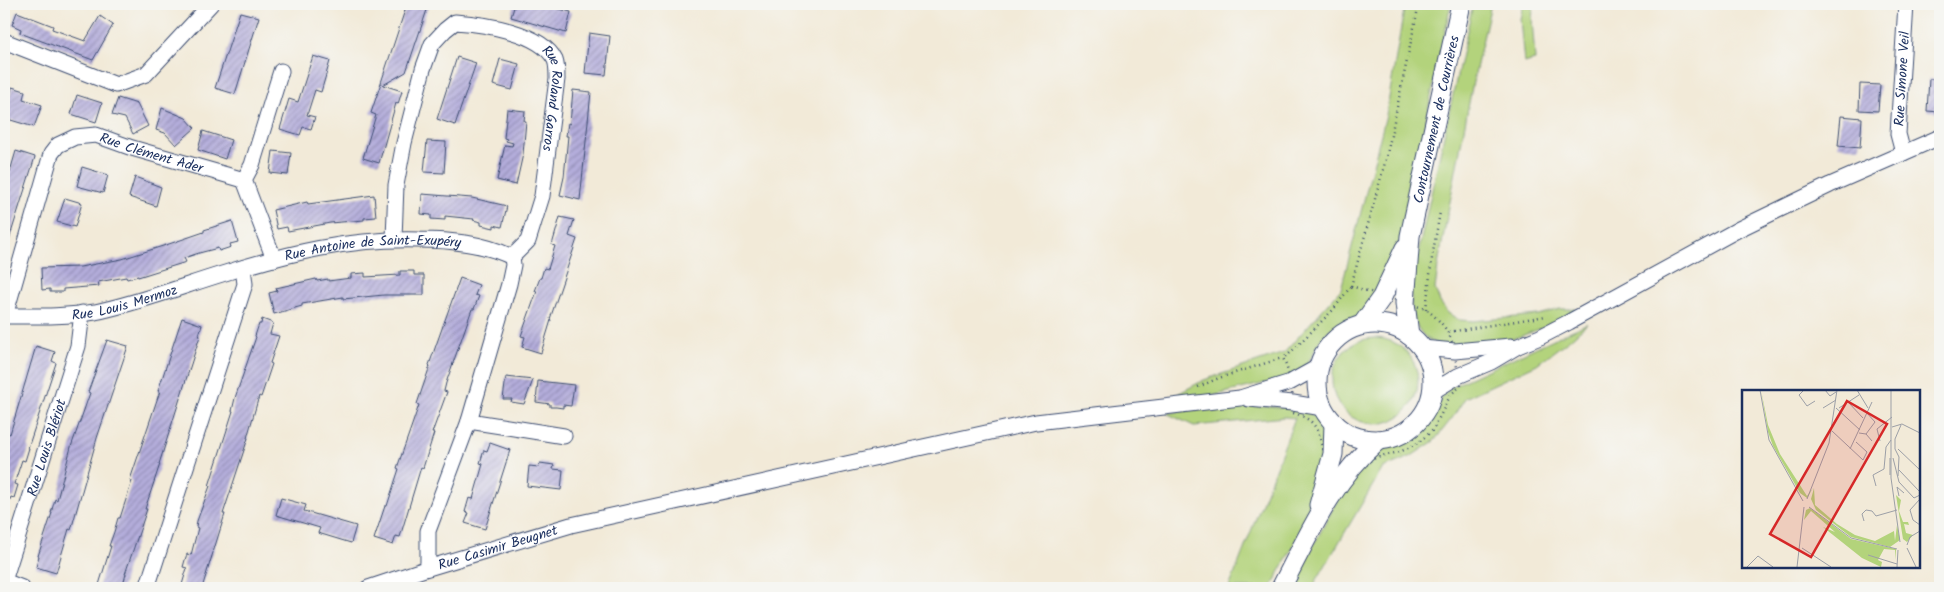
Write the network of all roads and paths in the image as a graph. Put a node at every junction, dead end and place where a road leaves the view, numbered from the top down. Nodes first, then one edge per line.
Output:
1 (211, 4) edge
2 (1419, 4) edge
3 (1461, 4) edge
4 (1906, 4) edge
5 (4, 41) edge
6 (281, 71) dead end
7 (1940, 138) edge
8 (1904, 153) junction
9 (244, 180) junction
10 (1440, 212) dead end
11 (1410, 236) junction
12 (394, 239) junction
13 (512, 258) junction
14 (274, 259) junction
15 (242, 268) junction
16 (1351, 286) junction
17 (1382, 297) junction
18 (1405, 303) junction
19 (1426, 309) junction
20 (82, 313) junction
21 (1547, 315) dead end
22 (4, 316) edge
23 (1362, 325) junction
24 (1449, 332) junction
25 (1416, 341) junction
26 (1518, 346) junction
27 (1455, 351) junction
28 (1283, 358) junction
29 (1318, 367) junction
30 (1458, 376) junction
31 (1291, 382) junction
32 (1432, 392) junction
33 (1240, 398) junction
34 (1293, 403) junction
35 (1180, 404) junction
36 (1328, 415) junction
37 (469, 421) junction
38 (564, 436) dead end
39 (1378, 440) junction
40 (1333, 454) junction
41 (1354, 464) junction
42 (1313, 525) junction
43 (428, 568) junction
44 (4, 581) edge
45 (22, 588) edge
46 (147, 588) edge
47 (368, 588) edge
48 (1281, 588) edge

1 - 5 street
2 - 16 path
3 - 11 main road, Contournement de Courrières
4 - 8 street, Rue Simone Veil
6 - 9 street
7 - 8 street
8 - 26 street
9 - 14 street
9 - 22 street, Rue Clément Ader
10 - 19 path
11 - 17 main road, Contournement de Courrières
11 - 18 main road, Contournement de Courrières
12 - 13 street, Rue Antoine de Saint-Exupéry
12 - 13 street, Rue Roland Garros
12 - 14 street, Rue Antoine de Saint-Exupéry
13 - 37 street
14 - 15 street, Rue Antoine de Saint-Exupéry
15 - 20 street, Rue Louis Mermoz
15 - 46 street
16 - 17 path
16 - 28 path
17 - 18 path
17 - 23 main road, Contournement de Courrières
18 - 19 path
18 - 25 main road, Contournement de Courrières
19 - 24 path
20 - 22 street, Rue Louis Mermoz
20 - 44 street, Rue Louis Blériot
21 - 24 path
23 - 25 main road
23 - 29 main road
24 - 27 path
25 - 27 street
25 - 32 main road
26 - 27 street
26 - 30 street
27 - 30 path
28 - 31 path
28 - 35 path
29 - 31 street
29 - 36 main road
30 - 32 street
30 - 41 path
31 - 33 street
31 - 34 path
32 - 39 main road
33 - 34 street
33 - 35 street, Rue Casimir Beugnet
34 - 36 street
34 - 40 path
35 - 43 street, Rue Casimir Beugnet
36 - 39 main road
36 - 40 main road
37 - 38 street
37 - 43 street
39 - 41 main road
40 - 41 path
40 - 42 main road
41 - 42 main road
42 - 48 main road
43 - 47 street, Rue Casimir Beugnet
44 - 45 street

